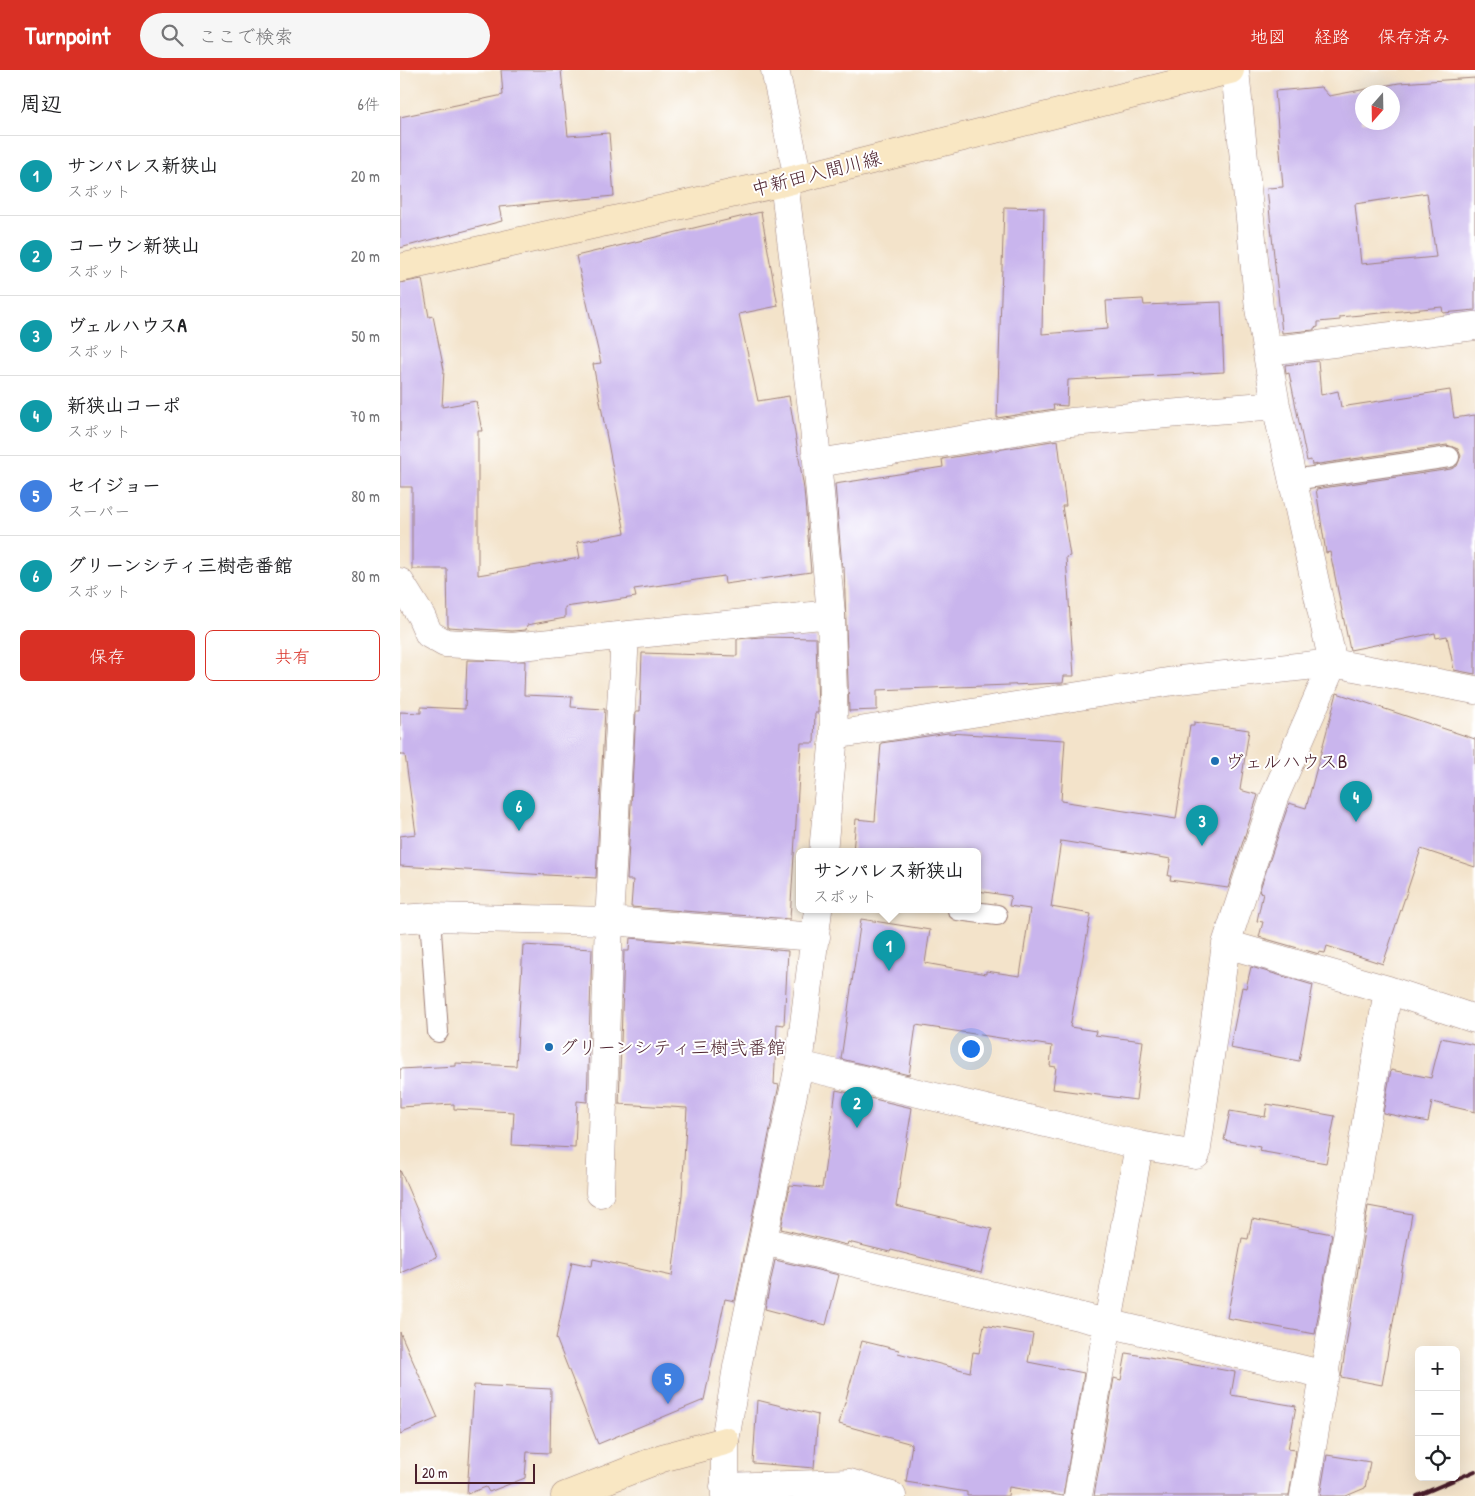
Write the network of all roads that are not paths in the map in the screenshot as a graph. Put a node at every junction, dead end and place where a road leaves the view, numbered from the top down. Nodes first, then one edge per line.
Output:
1 (775, 70) edge
2 (1230, 70) edge
3 (1235, 70) edge
4 (791, 180) junction
5 (400, 268) edge
6 (1475, 326) edge
7 (1267, 351) junction
8 (1276, 405) junction
9 (1450, 457) dead end
10 (818, 463) junction
11 (1292, 480) junction
12 (400, 582) edge
13 (831, 614) junction
14 (625, 636) junction
15 (1333, 663) junction
16 (1475, 690) edge
17 (834, 735) junction
18 (823, 848) edge
19 (818, 913) edge
20 (981, 913) edge
21 (997, 915) dead end
22 (430, 917) junction
23 (400, 919) edge
24 (609, 922) junction
25 (816, 937) junction
26 (1226, 944) junction
27 (1388, 990) junction
28 (1475, 1019) edge
29 (438, 1032) dead end
30 (799, 1065) junction
31 (1139, 1145) junction
32 (600, 1193) dead end
33 (763, 1241) junction
34 (1109, 1324) junction
35 (1326, 1376) junction
36 (725, 1441) junction
37 (725, 1491) edge
38 (565, 1496) edge
39 (892, 1496) edge
40 (1078, 1496) edge
41 (1304, 1496) edge

1 - 4 street
2 - 4 main road, 中新田入間川線
3 - 7 street
4 - 5 main road, 中新田入間川線
4 - 10 street
6 - 7 street
7 - 8 street
8 - 10 street
8 - 11 street
9 - 11 lane
10 - 13 street
11 - 15 street
12 - 14 street
13 - 14 street
13 - 17 street
14 - 24 street
15 - 16 street
15 - 17 street
15 - 26 street
17 - 18 street
19 - 25 street
20 - 21 lane
22 - 23 street
22 - 24 street
22 - 29 lane
24 - 25 street
24 - 32 street
25 - 30 street
26 - 27 street
26 - 31 street
27 - 28 street
27 - 35 street
30 - 31 street
30 - 33 street
31 - 34 street
33 - 34 street
33 - 36 street
34 - 35 street
34 - 40 street
35 - 41 street
36 - 37 street
36 - 38 main road
37 - 39 street

